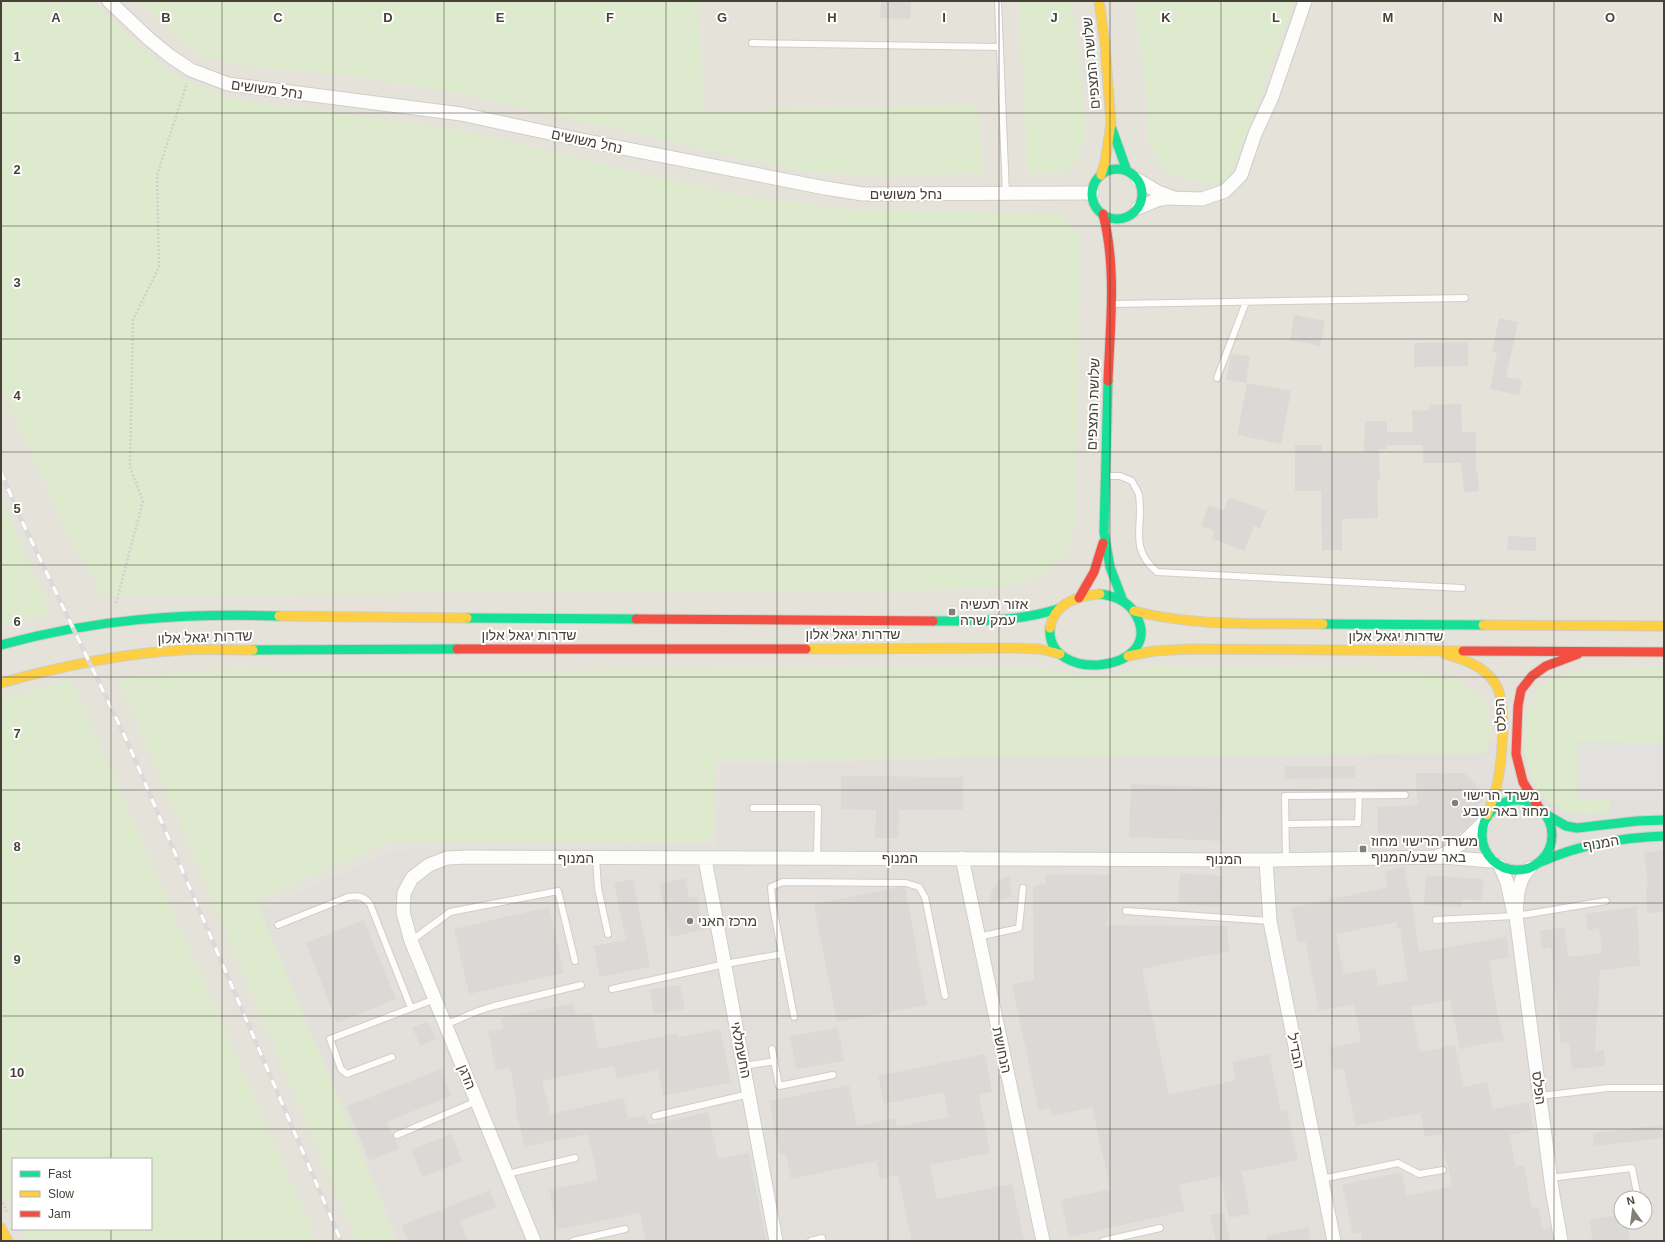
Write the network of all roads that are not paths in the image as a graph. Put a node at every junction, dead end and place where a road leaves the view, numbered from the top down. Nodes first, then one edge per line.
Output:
1 (109, 1) edge
2 (998, 1) edge
3 (1099, 1) edge
4 (1305, 1) edge
5 (752, 43) dead end
6 (1000, 47) junction
7 (1110, 123) junction
8 (1127, 171) junction
9 (1101, 175) junction
10 (1138, 180) junction
11 (1006, 194) junction
12 (1092, 194) junction
13 (1176, 198) junction
14 (1138, 208) junction
15 (1103, 214) junction
16 (1126, 217) junction
17 (1120, 229) dead end
18 (1117, 243) dead end
19 (1111, 276) junction
20 (1465, 298) dead end
21 (1246, 302) junction
22 (1110, 304) junction
23 (1217, 378) dead end
24 (1105, 476) junction
25 (1104, 532) junction
26 (1462, 588) dead end
27 (1079, 598) junction
28 (1123, 601) junction
29 (1058, 609) junction
30 (1134, 611) junction
31 (1664, 626) edge
32 (1, 645) edge
33 (1435, 651) junction
34 (1584, 652) junction
35 (1664, 652) edge
36 (1060, 654) junction
37 (1128, 656) junction
38 (1, 683) edge
39 (1359, 795) junction
40 (1405, 795) dead end
41 (1538, 806) junction
42 (753, 808) dead end
43 (1547, 815) junction
44 (1485, 819) junction
45 (1664, 820) edge
46 (1286, 824) junction
47 (1664, 836) edge
48 (596, 858) junction
49 (817, 858) junction
50 (962, 858) junction
51 (1430, 858) junction
52 (705, 859) junction
53 (1286, 859) junction
54 (1266, 860) junction
55 (1496, 864) junction
56 (1535, 865) junction
57 (1023, 888) dead end
58 (1606, 901) dead end
59 (1126, 911) dead end
60 (403, 912) joint
61 (1515, 916) junction
62 (1436, 920) dead end
63 (1270, 922) junction
64 (278, 925) dead end
65 (608, 934) dead end
66 (978, 937) junction
67 (411, 941) junction
68 (782, 954) junction
69 (575, 961) dead end
70 (725, 964) junction
71 (581, 985) dead end
72 (612, 989) dead end
73 (945, 996) dead end
74 (435, 999) junction
75 (411, 1008) junction
76 (794, 1017) dead end
77 (446, 1025) junction
78 (772, 1049) dead end
79 (392, 1057) dead end
80 (775, 1061) junction
81 (744, 1066) junction
82 (833, 1075) dead end
83 (1664, 1088) edge
84 (749, 1094) junction
85 (1540, 1096) junction
86 (477, 1101) junction
87 (655, 1116) dead end
88 (397, 1135) dead end
89 (575, 1158) dead end
90 (1443, 1170) dead end
91 (506, 1174) junction
92 (1550, 1178) junction
93 (1322, 1179) junction
94 (1636, 1190) edge
95 (1, 1228) edge
96 (1160, 1228) dead end
97 (625, 1229) dead end
98 (8, 1241) edge
99 (534, 1241) edge
100 (573, 1241) edge
101 (776, 1241) edge
102 (811, 1241) edge
103 (822, 1241) edge
104 (1043, 1241) edge
105 (1103, 1241) edge
106 (1334, 1241) edge
107 (1561, 1241) edge

1 - 11 street, נחל משושים
2 - 6 lane
3 - 7 main road, שלושת המצפים
4 - 13 street
5 - 6 lane
6 - 11 lane
7 - 8 main road, שלושת המצפים
7 - 9 main road, שלושת המצפים
8 - 9 main road
8 - 10 main road
9 - 12 main road
10 - 13 street
10 - 14 main road
11 - 12 street, נחל משושים
12 - 15 main road
13 - 14 street
14 - 16 main road
15 - 16 main road
15 - 19 main road, שלושת המצפים
16 - 17 main road
18 - 19 main road, שלושת המצפים
19 - 22 main road, שלושת המצפים
20 - 21 lane
21 - 22 lane
21 - 23 lane
22 - 24 main road, שלושת המצפים
24 - 25 main road, שלושת המצפים
24 - 26 lane
25 - 27 main road, שלושת המצפים
25 - 28 main road, שלושת המצפים
27 - 28 main road
27 - 29 main road
28 - 30 main road
29 - 32 main road, שדרות יגאל אלון
29 - 36 main road
30 - 31 main road, שדרות יגאל אלון
30 - 37 main road
33 - 34 main road, שדרות יגאל אלון
33 - 37 main road, שדרות יגאל אלון
33 - 44 main road, הפלס
34 - 35 main road, שדרות יגאל אלון
34 - 41 main road, הפלס
36 - 37 main road
36 - 38 main road, שדרות יגאל אלון
39 - 40 lane
39 - 46 lane
39 - 46 lane
41 - 43 main road
41 - 44 main road
42 - 49 lane
43 - 45 main road, המנוף
43 - 56 main road
44 - 51 street, המנוף
44 - 55 main road
46 - 53 lane
47 - 56 main road, המנוף
48 - 52 street, המנוף
48 - 60 street, המנוף
48 - 65 lane
49 - 50 street, המנוף
49 - 52 street, המנוף
50 - 54 street, המנוף
50 - 66 street, הנחושת
51 - 53 street, המנוף
51 - 55 street, המנוף
52 - 70 street, החשמלאי
53 - 54 street, המנוף
54 - 63 street, הבדיל
55 - 56 main road
55 - 61 street, הפלס
56 - 61 street, הפלס
57 - 66 lane
58 - 61 lane
59 - 63 lane
60 - 67 street, הדגן
61 - 62 lane
61 - 85 street, הפלס
63 - 93 street, הבדיל
64 - 75 lane
66 - 104 street, הנחושת
67 - 69 lane
67 - 74 street, הדגן
68 - 70 lane
68 - 73 lane
68 - 76 lane
70 - 72 lane
70 - 81 street, החשמלאי
71 - 77 lane
74 - 75 lane
74 - 77 street, הדגן
75 - 79 lane
77 - 86 street, הדגן
78 - 80 lane
80 - 81 lane
80 - 82 lane
81 - 84 street, החשמלאי
83 - 85 lane
84 - 87 lane
84 - 101 street, החשמלאי
85 - 92 street, הפלס
86 - 88 lane
86 - 91 street, הדגן
89 - 91 lane
90 - 93 lane
91 - 99 street, הדגן
92 - 94 lane
92 - 107 street, הפלס
93 - 106 street, הבדיל
95 - 98 main road
96 - 105 lane
97 - 100 lane
102 - 103 lane

